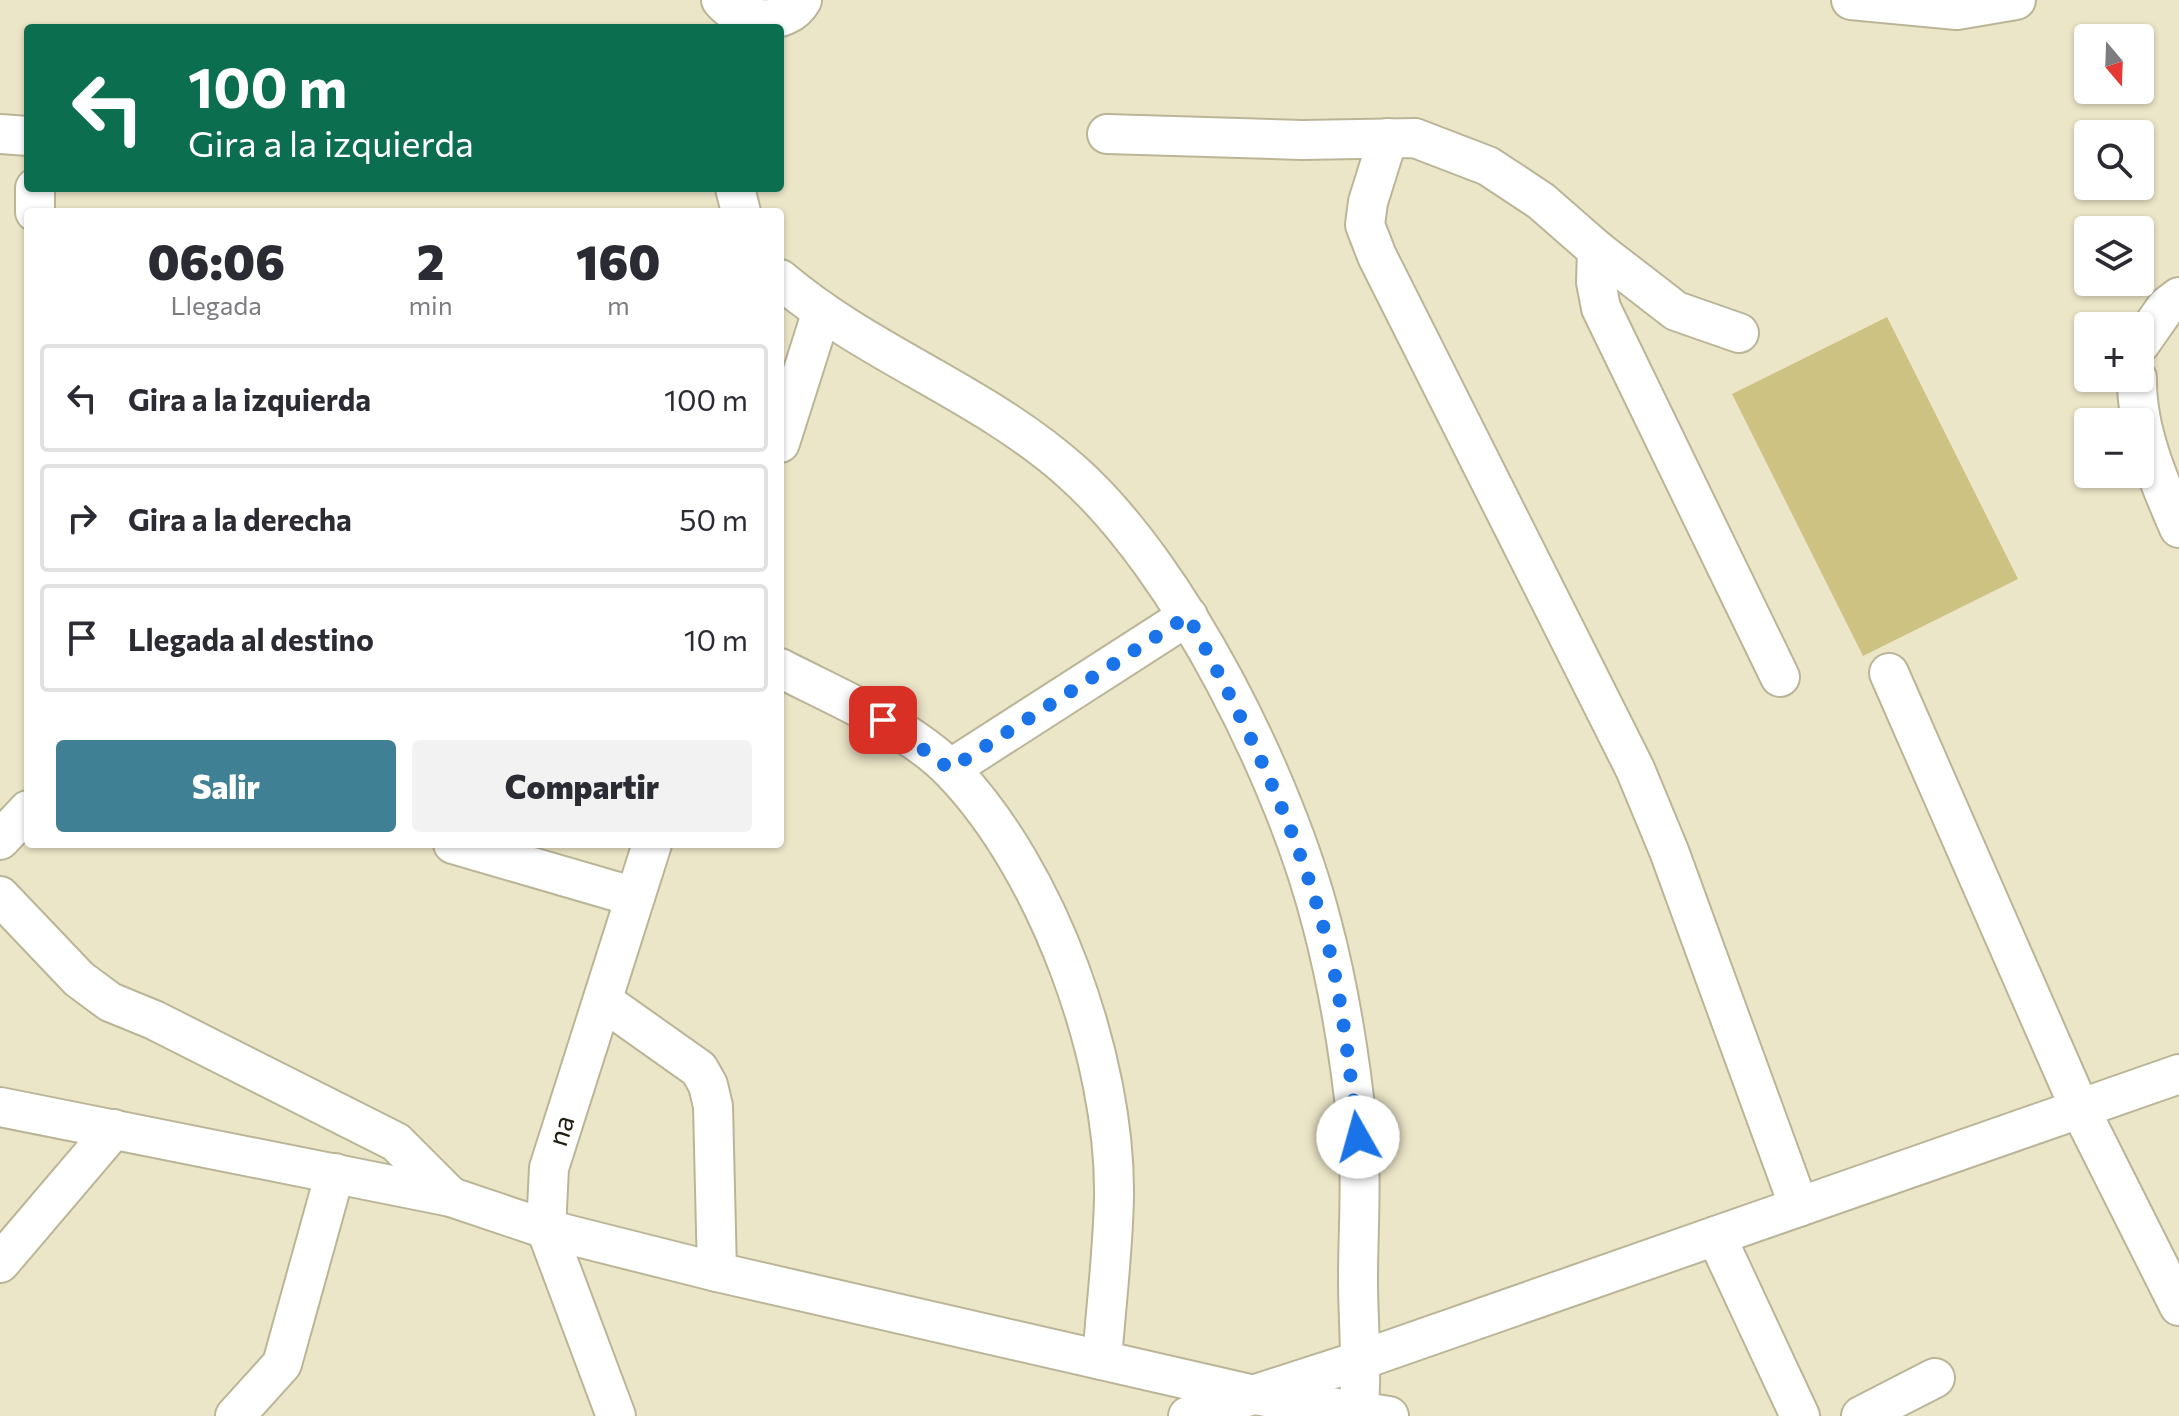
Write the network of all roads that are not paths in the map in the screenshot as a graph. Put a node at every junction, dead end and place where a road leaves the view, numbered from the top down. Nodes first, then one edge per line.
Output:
1 (802, 0) edge
2 (1851, 0) edge
3 (2016, 0) edge
4 (742, 11) edge
5 (0, 134) edge
6 (1107, 134) dead end
7 (24, 136) edge
8 (1388, 138) junction
9 (1597, 250) junction
10 (784, 282) edge
11 (2179, 297) edge
12 (821, 314) junction
13 (2154, 324) edge
14 (1739, 333) dead end
15 (2136, 392) edge
16 (784, 430) edge
17 (2165, 448) edge
18 (2179, 528) edge
19 (1188, 616) junction
20 (784, 670) edge
21 (1889, 673) dead end
22 (1780, 677) dead end
23 (950, 769) junction
24 (24, 814) edge
25 (0, 840) edge
26 (467, 848) edge
27 (651, 848) edge
28 (0, 896) edge
29 (635, 897) junction
30 (603, 1001) junction
31 (2179, 1074) edge
32 (0, 1107) edge
33 (2080, 1109) junction
34 (114, 1129) junction
35 (335, 1173) junction
36 (451, 1197) junction
37 (1799, 1207) junction
38 (546, 1229) junction
39 (1716, 1236) junction
40 (0, 1263) edge
41 (717, 1272) junction
42 (2179, 1306) edge
43 (1102, 1360) junction
44 (1358, 1361) junction
45 (1935, 1378) dead end
46 (1254, 1395) junction
47 (1368, 1414) edge
48 (235, 1416) edge
49 (616, 1416) edge
50 (1188, 1416) edge
51 (1800, 1416) edge
52 (1861, 1416) edge

1 - 4 street
2 - 3 street
5 - 7 street
6 - 8 street
8 - 9 street
8 - 37 street
9 - 14 street
9 - 22 street
10 - 12 street
11 - 13 street
12 - 16 street
12 - 19 street
15 - 17 street
17 - 18 street
19 - 23 street
19 - 44 street
20 - 23 street
21 - 33 street
23 - 43 street
24 - 25 street
26 - 29 street
27 - 29 street, na
28 - 36 street
29 - 30 street, na
30 - 38 street, na
30 - 41 street
31 - 33 street
32 - 34 street
33 - 37 street
33 - 42 street
34 - 35 street
34 - 40 street
35 - 36 street
35 - 48 street
36 - 38 street
37 - 39 street
38 - 41 street
38 - 49 street, na
39 - 44 street
39 - 51 street
41 - 43 street
43 - 46 street
44 - 46 street
44 - 47 street
45 - 52 street
46 - 47 street
46 - 50 street

